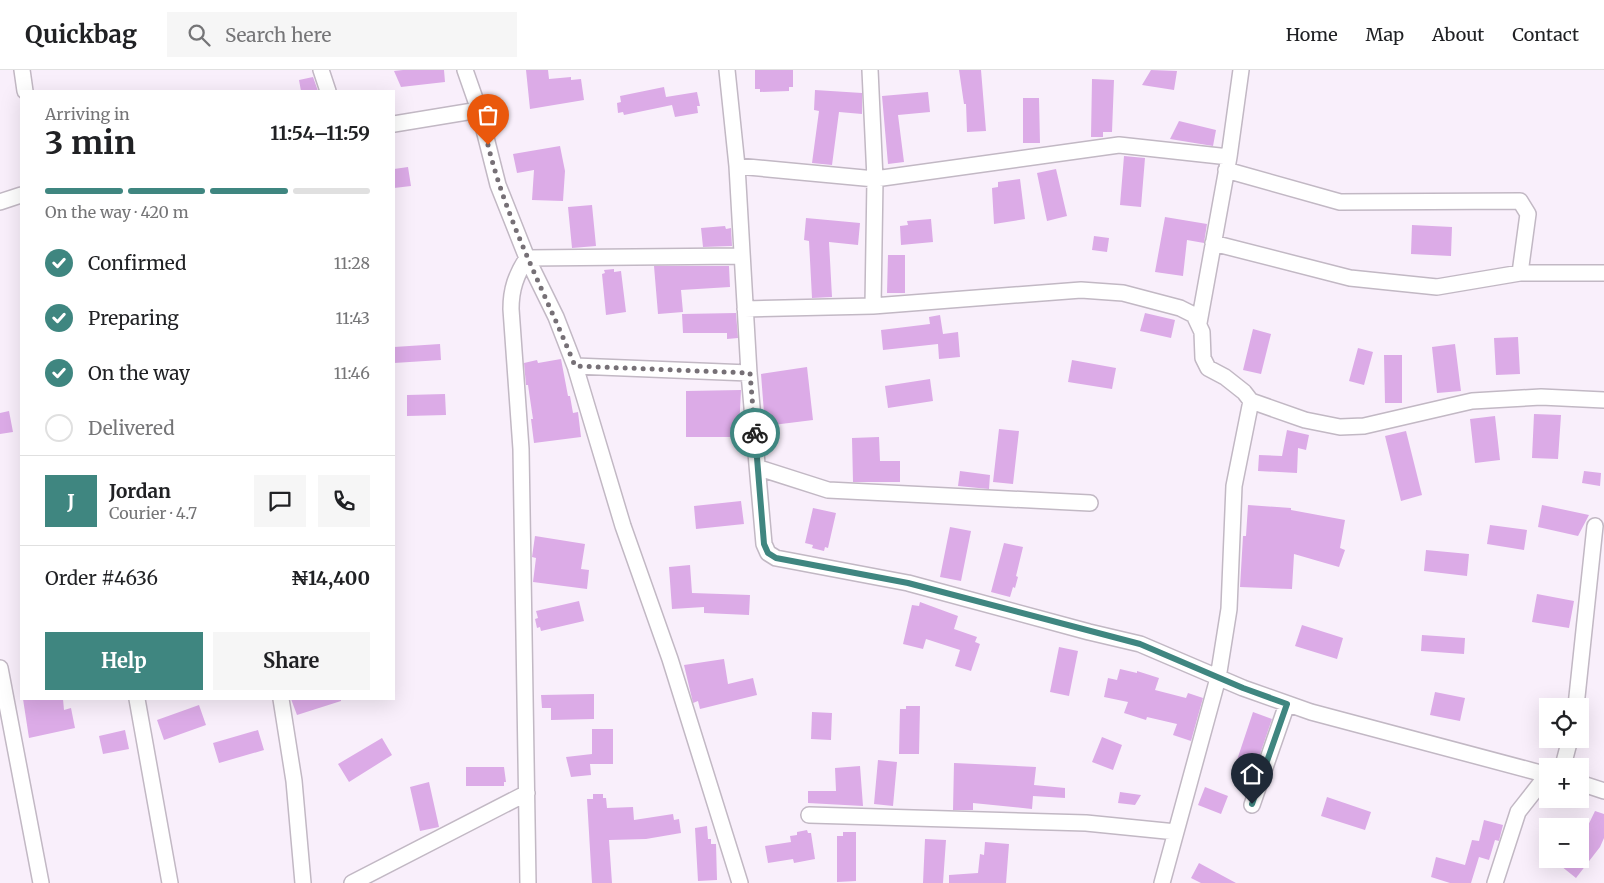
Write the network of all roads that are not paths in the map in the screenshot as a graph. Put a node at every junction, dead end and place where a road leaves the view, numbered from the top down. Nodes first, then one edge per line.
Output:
1 (22, 70) edge
2 (321, 70) edge
3 (465, 70) edge
4 (727, 70) edge
5 (870, 70) edge
6 (1241, 70) edge
7 (25, 90) edge
8 (328, 90) edge
9 (479, 110) junction
10 (395, 124) edge
11 (1228, 164) junction
12 (737, 166) junction
13 (875, 179) junction
14 (20, 196) edge
15 (0, 202) edge
16 (1213, 243) junction
17 (742, 256) junction
18 (526, 258) junction
19 (1520, 273) junction
20 (1604, 273) edge
21 (873, 306) junction
22 (745, 309) junction
23 (1199, 323) junction
24 (575, 366) junction
25 (750, 373) junction
26 (1604, 400) edge
27 (1251, 401) junction
28 (759, 468) junction
29 (1090, 503) dead end
30 (1595, 526) dead end
31 (0, 668) edge
32 (1218, 678) junction
33 (1577, 698) edge
34 (137, 700) edge
35 (281, 700) edge
36 (1287, 704) junction
37 (1539, 773) edge
38 (1539, 785) edge
39 (1589, 786) edge
40 (1604, 791) edge
41 (527, 793) junction
42 (1252, 804) dead end
43 (809, 815) dead end
44 (1176, 832) junction
45 (41, 883) edge
46 (170, 883) edge
47 (303, 883) edge
48 (352, 883) edge
49 (528, 883) edge
50 (740, 883) edge
51 (1162, 883) edge
52 (1496, 883) edge

1 - 7 street
2 - 8 street
3 - 9 street
4 - 12 street
5 - 13 street
6 - 11 street
9 - 10 street
9 - 18 street
11 - 13 street
11 - 16 street
11 - 19 street
12 - 13 street
12 - 17 street
13 - 21 street
14 - 15 street
16 - 19 street
16 - 23 street
17 - 18 street
17 - 22 street
18 - 24 street
18 - 41 street
19 - 20 street
21 - 22 street
21 - 23 street
22 - 25 street
23 - 27 street
24 - 25 street
24 - 50 street
25 - 28 street
26 - 27 street
27 - 32 street
28 - 29 street
28 - 32 street
30 - 33 street
31 - 45 street
32 - 36 street
32 - 44 street
34 - 46 street
35 - 47 street
36 - 37 street
36 - 42 street
38 - 52 street
39 - 40 street
41 - 48 street
41 - 49 street
43 - 44 street
44 - 51 street

